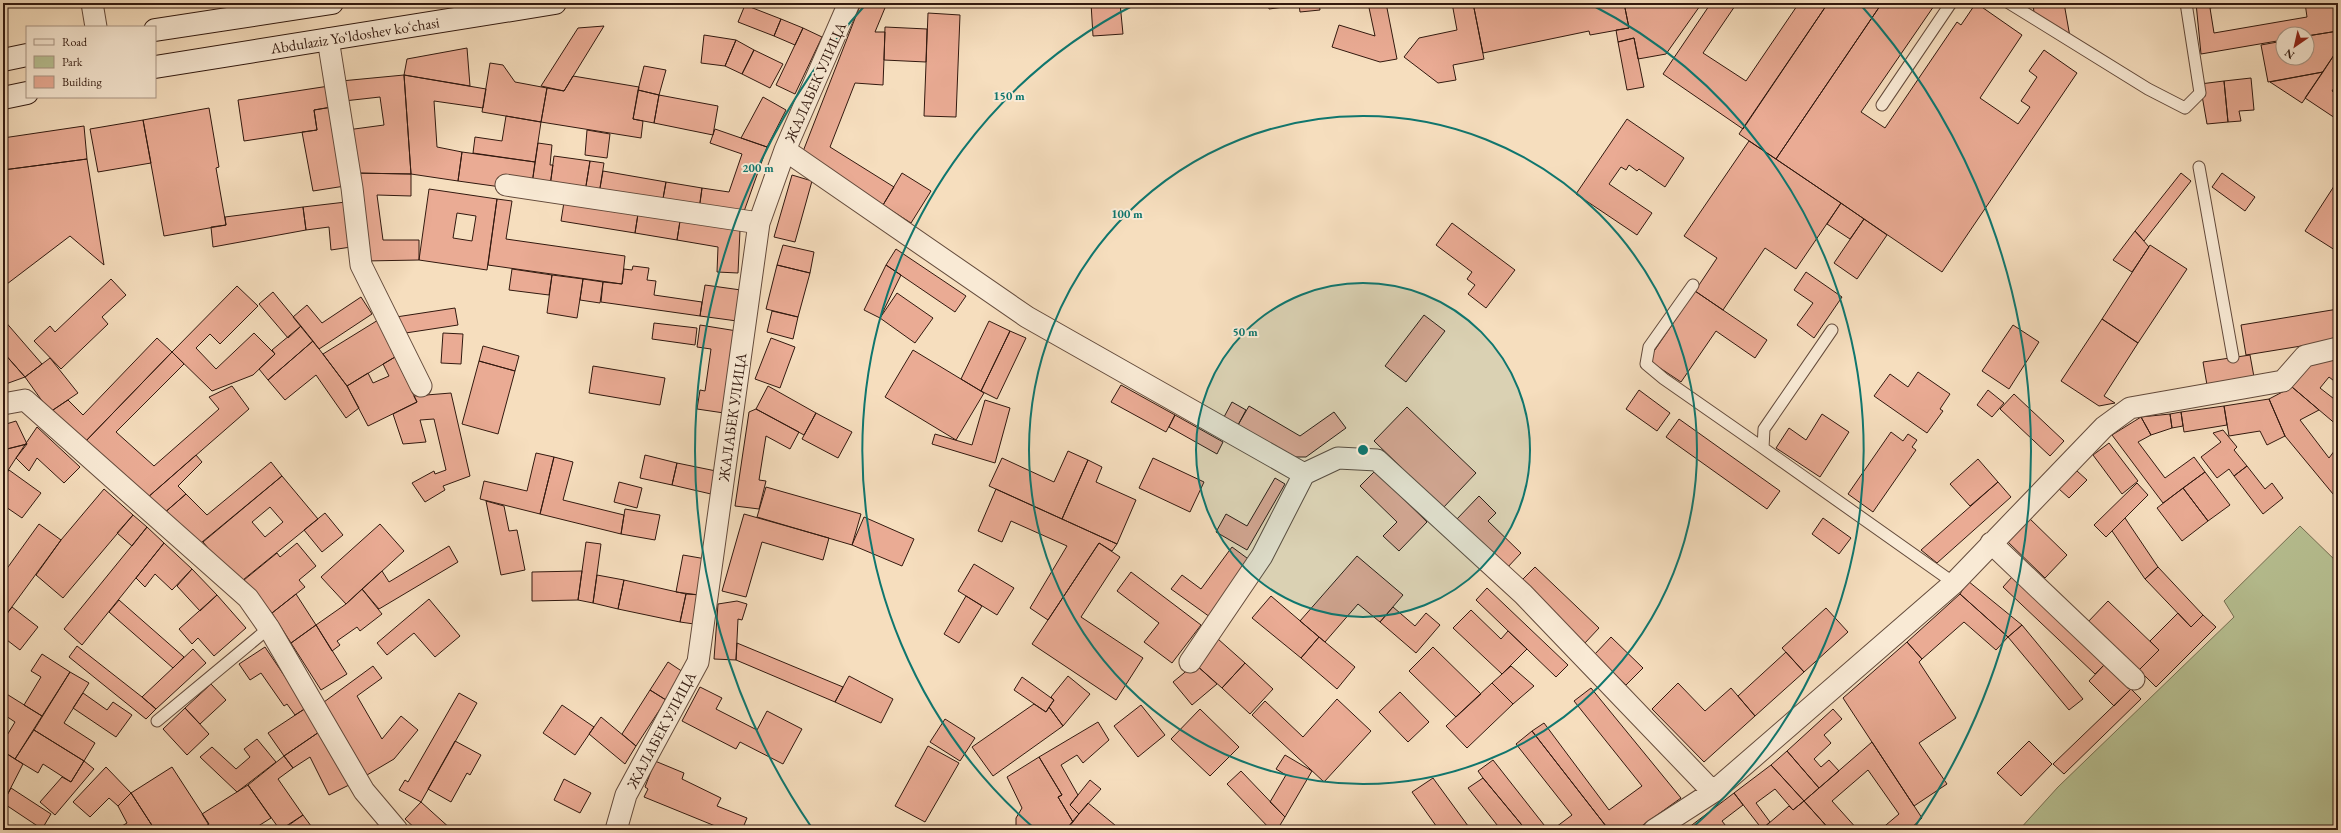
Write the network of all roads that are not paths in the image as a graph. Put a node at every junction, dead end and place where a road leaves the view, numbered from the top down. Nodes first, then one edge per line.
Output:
1 (92, 3) edge
2 (332, 3) edge
3 (555, 3) edge
4 (849, 3) edge
5 (1951, 3) edge
6 (2008, 3) edge
7 (2186, 3) edge
8 (96, 26) edge
9 (156, 30) edge
10 (328, 39) junction
11 (26, 55) edge
12 (3, 60) edge
13 (156, 67) edge
14 (26, 93) edge
15 (3, 98) edge
16 (1882, 105) dead end
17 (785, 150) junction
18 (2199, 167) dead end
19 (506, 185) dead end
20 (759, 223) junction
21 (1693, 285) dead end
22 (1832, 330) dead end
23 (2338, 348) edge
24 (2233, 358) dead end
25 (421, 386) dead end
26 (3, 404) edge
27 (1763, 448) junction
28 (1304, 474) junction
29 (1991, 543) junction
30 (1954, 583) junction
31 (269, 628) junction
32 (1190, 662) dead end
33 (2134, 679) dead end
34 (157, 721) dead end
35 (1713, 792) junction
36 (397, 830) edge
37 (616, 830) edge
38 (1654, 830) edge

1 - 8 street
2 - 9 main road
3 - 10 main road, Abdulaziz Yoʻldoshev koʻchasi
4 - 17 street, ЖАЛАБЕК УЛИЦА
5 - 16 lane
6 - 7 lane
10 - 13 main road, Abdulaziz Yoʻldoshev koʻchasi
10 - 25 street
11 - 12 main road
14 - 15 main road
17 - 20 street, ЖАЛАБЕК УЛИЦА
17 - 28 street
18 - 24 lane
19 - 20 street
20 - 37 street, ЖАЛАБЕК УЛИЦА
21 - 27 lane
22 - 27 lane
23 - 29 street
26 - 31 street
27 - 30 lane
28 - 32 street
28 - 35 street
29 - 30 street
29 - 33 street
30 - 35 street
31 - 34 lane
31 - 36 street
35 - 38 street

